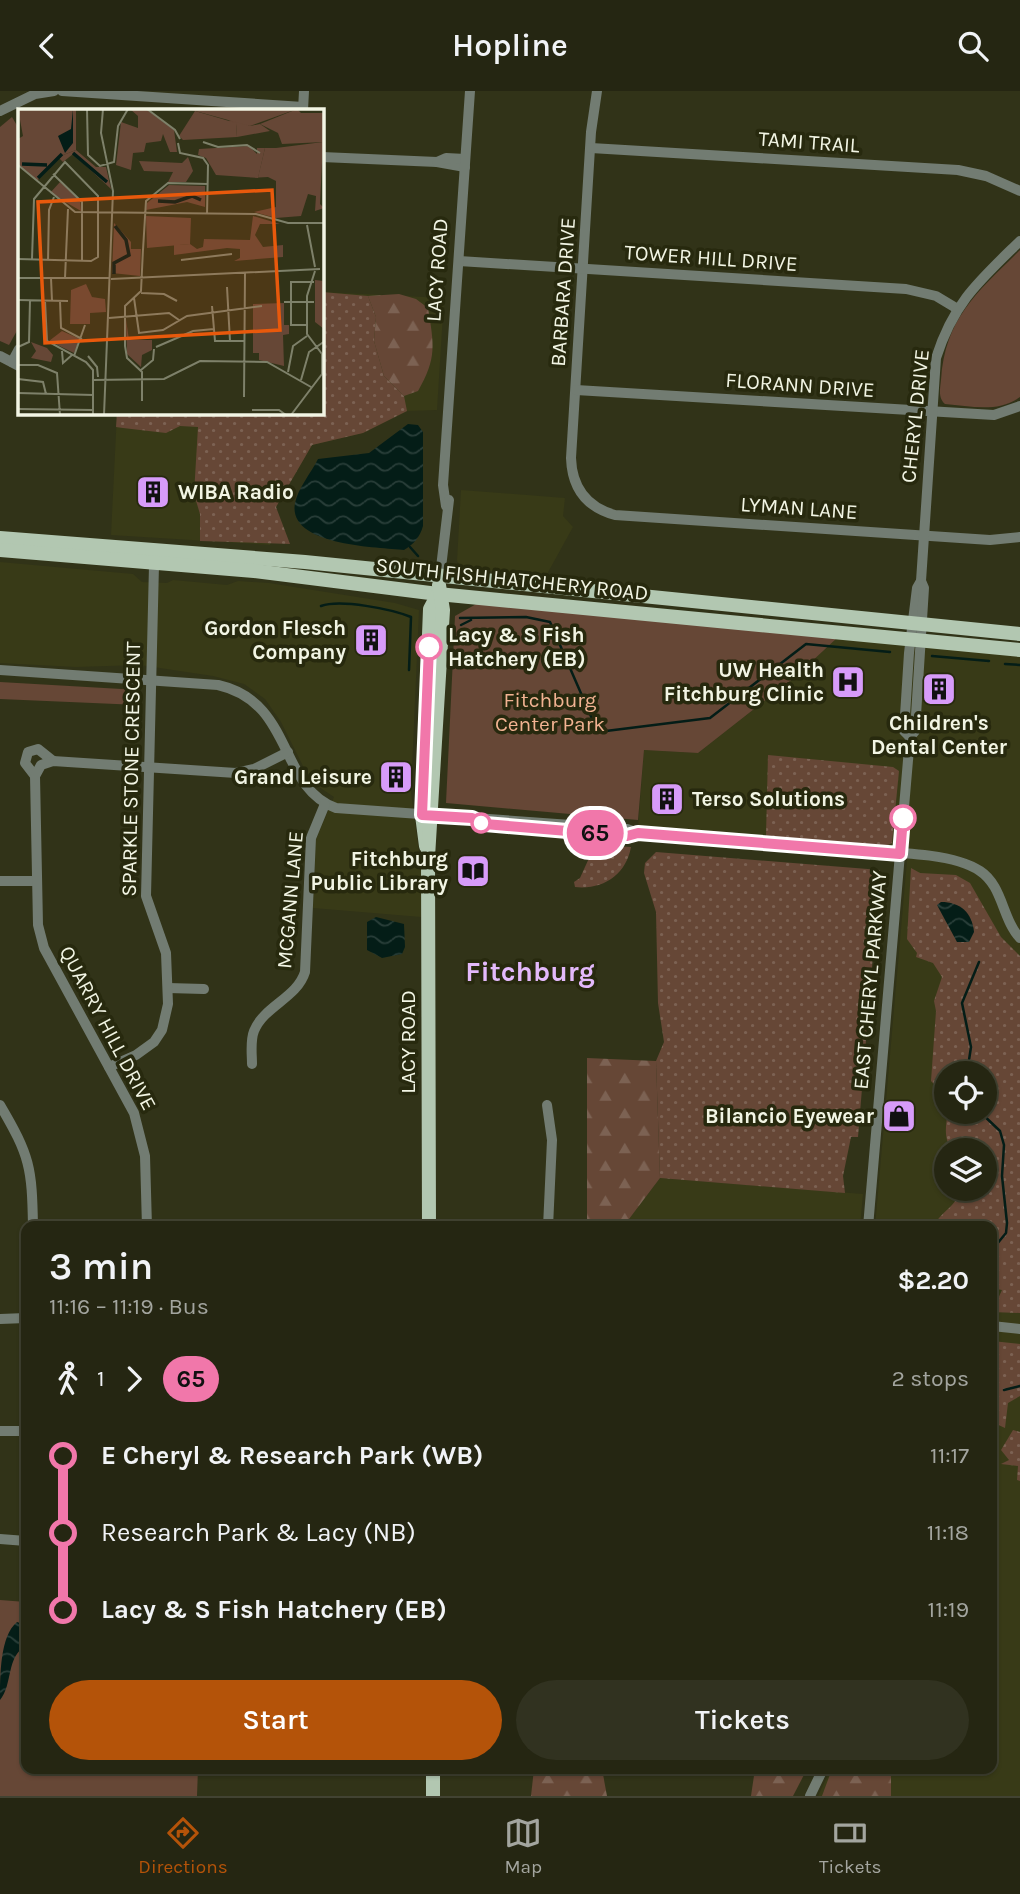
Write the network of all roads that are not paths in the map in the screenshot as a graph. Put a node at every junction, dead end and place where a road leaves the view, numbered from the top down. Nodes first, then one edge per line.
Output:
1 (54, 91) edge
2 (62, 91) edge
3 (304, 91) edge
4 (470, 91) edge
5 (597, 91) edge
6 (303, 108) edge
7 (0, 111) edge
8 (591, 148) junction
9 (324, 157) edge
10 (465, 163) junction
11 (1020, 191) edge
12 (1020, 241) edge
13 (459, 261) junction
14 (583, 269) junction
15 (957, 308) junction
16 (0, 356) edge
17 (16, 364) edge
18 (576, 390) junction
19 (1020, 406) edge
20 (932, 412) junction
21 (581, 495) joint
22 (923, 535) junction
23 (1020, 537) edge
24 (0, 538) edge
25 (0, 550) edge
26 (154, 565) junction
27 (440, 576) junction
28 (438, 594) junction
29 (917, 624) junction
30 (1020, 634) edge
31 (915, 640) junction
32 (1020, 650) edge
33 (0, 670) edge
34 (151, 680) junction
35 (288, 752) junction
36 (53, 761) junction
37 (149, 767) junction
38 (35, 776) junction
39 (325, 804) junction
40 (427, 815) junction
41 (900, 854) junction
42 (0, 881) edge
43 (36, 881) junction
44 (1020, 938) edge
45 (168, 988) junction
46 (204, 989) dead end
47 (252, 1064) dead end
48 (109, 1067) junction
49 (0, 1105) edge
50 (547, 1105) dead end
51 (33, 1221) edge
52 (147, 1221) edge
53 (429, 1221) edge
54 (548, 1221) edge
55 (868, 1221) edge
56 (21, 1318) edge
57 (0, 1319) edge
58 (997, 1327) edge
59 (1020, 1329) edge
60 (0, 1431) edge
61 (21, 1431) edge
62 (0, 1539) edge
63 (21, 1541) edge
64 (433, 1774) edge
65 (821, 1774) edge
66 (433, 1796) edge
67 (810, 1796) edge

1 - 7 street
2 - 6 street
3 - 6 street
4 - 10 street, LACY ROAD
5 - 8 street, BARBARA DRIVE
8 - 11 street, TAMI TRAIL
8 - 14 street, BARBARA DRIVE
9 - 10 street
10 - 13 street, LACY ROAD
12 - 15 street, CHERYL DRIVE
13 - 14 street, TOWER HILL DRIVE
13 - 27 street, LACY ROAD
14 - 15 street, TOWER HILL DRIVE
14 - 18 street, BARBARA DRIVE
15 - 20 street, CHERYL DRIVE
16 - 17 street
18 - 20 street, FLORANN DRIVE
18 - 21 street, BARBARA DRIVE
19 - 20 street, FLORANN DRIVE
20 - 22 street, CHERYL DRIVE
21 - 22 street, LYMAN LANE
22 - 23 street, LYMAN LANE
22 - 29 street, CHERYL DRIVE
24 - 27 main road, SOUTH FISH HATCHERY ROAD
25 - 26 main road, SOUTH FISH HATCHERY ROAD
26 - 28 main road, SOUTH FISH HATCHERY ROAD
26 - 34 street, SPARKLE STONE CRESCENT
27 - 28 main road, LACY ROAD
27 - 29 main road, SOUTH FISH HATCHERY ROAD
28 - 31 main road, SOUTH FISH HATCHERY ROAD
28 - 40 main road, LACY ROAD
29 - 30 main road, SOUTH FISH HATCHERY ROAD
29 - 31 street, EAST CHERYL PARKWAY
31 - 32 main road, SOUTH FISH HATCHERY ROAD
31 - 41 street, EAST CHERYL PARKWAY
33 - 34 street
34 - 35 street
34 - 37 street, SPARKLE STONE CRESCENT
35 - 37 street
35 - 39 street
36 - 37 street
36 - 38 street, QUARRY HILL DRIVE
36 - 38 street
37 - 45 street, SPARKLE STONE CRESCENT
38 - 43 street, QUARRY HILL DRIVE
39 - 40 street
39 - 47 street, MCGANN LANE
40 - 41 street
40 - 53 main road, LACY ROAD
41 - 44 street
41 - 55 street, EAST CHERYL PARKWAY
42 - 43 street
43 - 48 street, QUARRY HILL DRIVE
45 - 46 street
45 - 48 street, SPARKLE STONE CRESCENT
48 - 52 street, QUARRY HILL DRIVE
49 - 51 street
50 - 54 street
56 - 57 street
58 - 59 street
60 - 61 street
62 - 63 street
64 - 66 main road
65 - 67 street

